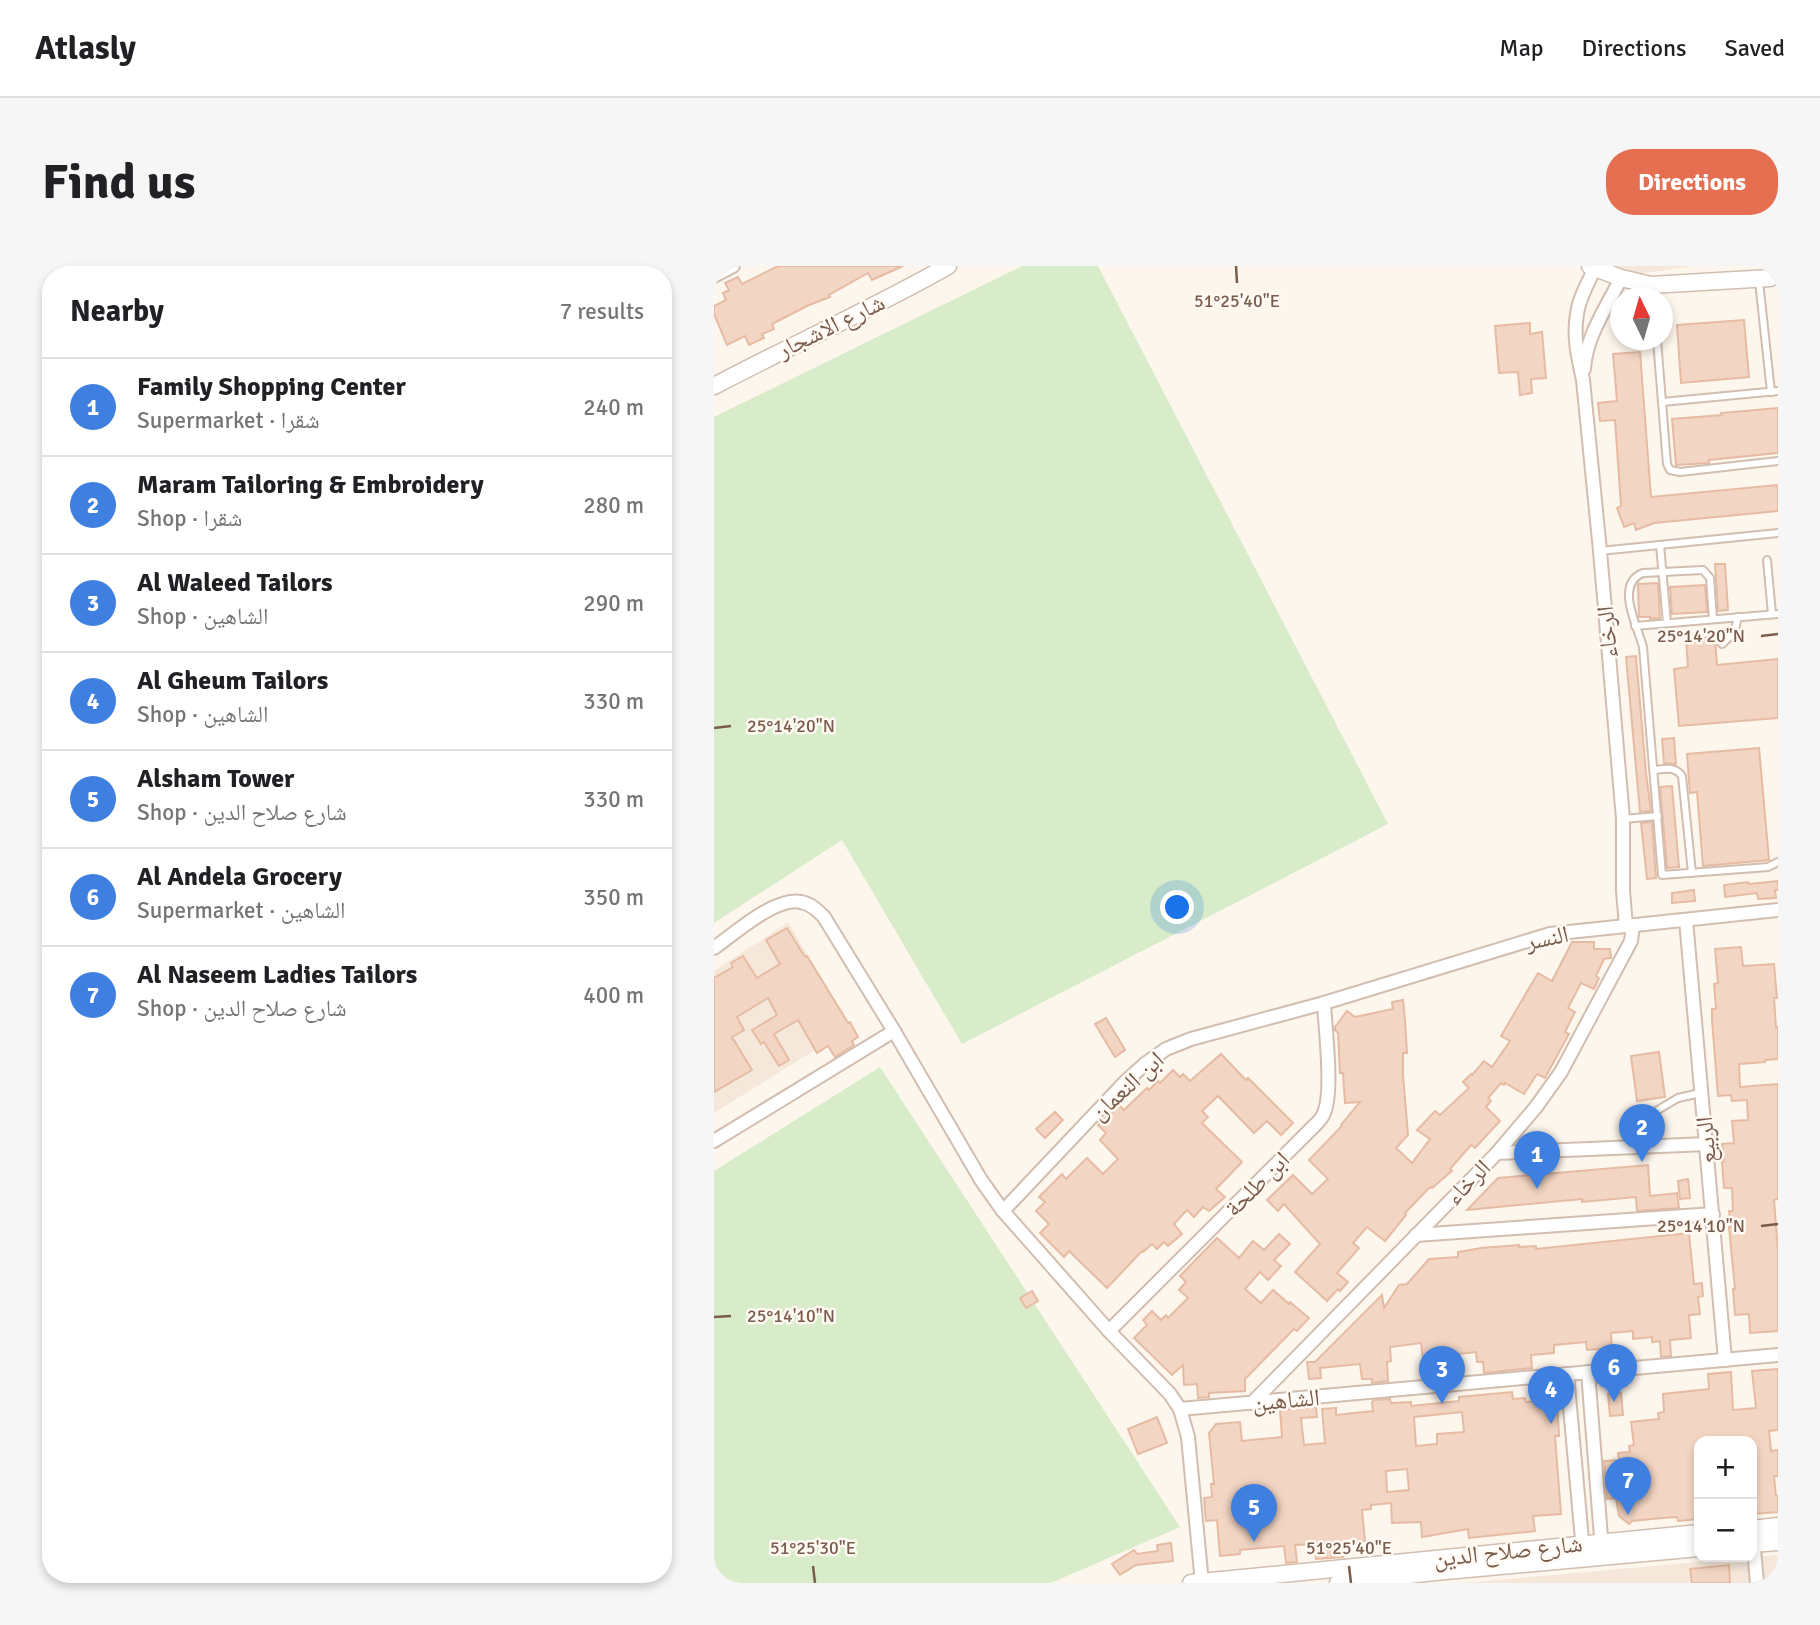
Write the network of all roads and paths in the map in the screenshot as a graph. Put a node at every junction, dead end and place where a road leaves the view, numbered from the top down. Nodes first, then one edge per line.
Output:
1 (733, 266) edge
2 (1592, 267) edge
3 (937, 269) edge
4 (714, 276) edge
5 (1621, 278) junction
6 (1771, 279) edge
7 (1642, 287) edge
8 (1673, 289) edge
9 (1658, 350) edge
10 (1583, 380) junction
11 (714, 386) edge
12 (1774, 391) edge
13 (1662, 402) junction
14 (1778, 461) edge
15 (1778, 533) edge
16 (1660, 545) junction
17 (1600, 551) junction
18 (1767, 560) dead end
19 (1663, 572) junction
20 (1775, 614) edge
21 (1738, 617) junction
22 (1713, 619) junction
23 (1667, 623) junction
24 (1635, 626) junction
25 (1722, 644) dead end
26 (1654, 770) junction
27 (1658, 816) junction
28 (1623, 820) junction
29 (1778, 862) edge
30 (1692, 873) junction
31 (1778, 911) edge
32 (1686, 920) junction
33 (1629, 926) junction
34 (714, 948) edge
35 (1324, 1003) junction
36 (894, 1031) junction
37 (1702, 1093) junction
38 (1630, 1116) dead end
39 (714, 1141) edge
40 (1707, 1144) junction
41 (1497, 1153) junction
42 (1003, 1211) junction
43 (1713, 1214) junction
44 (1416, 1235) junction
45 (1109, 1331) junction
46 (1778, 1355) edge
47 (1725, 1360) junction
48 (1588, 1372) junction
49 (1567, 1374) junction
50 (1252, 1403) junction
51 (1180, 1409) junction
52 (1778, 1527) edge
53 (1694, 1534) edge
54 (1757, 1534) edge
55 (1757, 1537) edge
56 (1778, 1542) edge
57 (1694, 1548) edge
58 (1602, 1550) junction
59 (1583, 1551) junction
60 (1755, 1562) edge
61 (1276, 1579) edge
62 (1198, 1582) edge
63 (1338, 1583) edge
64 (1757, 1583) edge

1 - 4 street
2 - 5 street
2 - 10 street, الرخاء
3 - 11 street, شارع الاشجار
5 - 7 street
5 - 10 street, الرخاء
6 - 8 street
6 - 12 lane
9 - 13 lane
10 - 17 street, الرخاء
12 - 13 lane
13 - 14 lane
15 - 16 lane
16 - 17 lane
16 - 19 lane
17 - 28 street, الرخاء
18 - 20 lane
19 - 22 lane
19 - 23 lane
19 - 24 lane
20 - 21 lane
21 - 22 lane
21 - 25 lane
22 - 23 lane
23 - 24 lane
24 - 26 lane
26 - 27 lane
26 - 30 lane
27 - 28 lane
27 - 30 lane
28 - 33 street, الرخاء
29 - 30 lane
31 - 32 street, النسر
32 - 33 street, النسر
32 - 37 street, الربيع
33 - 35 street, النسر
33 - 41 street, الرخاء
34 - 36 street
35 - 42 street, ابن النعمان
35 - 45 street, ابن طلحة
36 - 39 street
36 - 42 street
37 - 38 lane
37 - 40 street, الربيع
40 - 41 street
40 - 43 street, الربيع
41 - 44 street, الرخاء
42 - 45 street
43 - 44 street
43 - 47 street, الربيع
44 - 50 street, الرخاء
45 - 51 street
46 - 47 street, الشاهين
47 - 48 street, الشاهين
48 - 49 street, الشاهين
48 - 58 street
49 - 50 street, الشاهين
49 - 59 street
50 - 51 street, الشاهين
51 - 62 street
52 - 54 street
53 - 58 street, شارع صلاح الدين
55 - 56 street
57 - 58 street, شارع صلاح الدين
58 - 59 street, شارع صلاح الدين
59 - 61 street, شارع صلاح الدين
59 - 63 street, شارع صلاح الدين
60 - 64 street
61 - 62 street, شارع صلاح الدين

